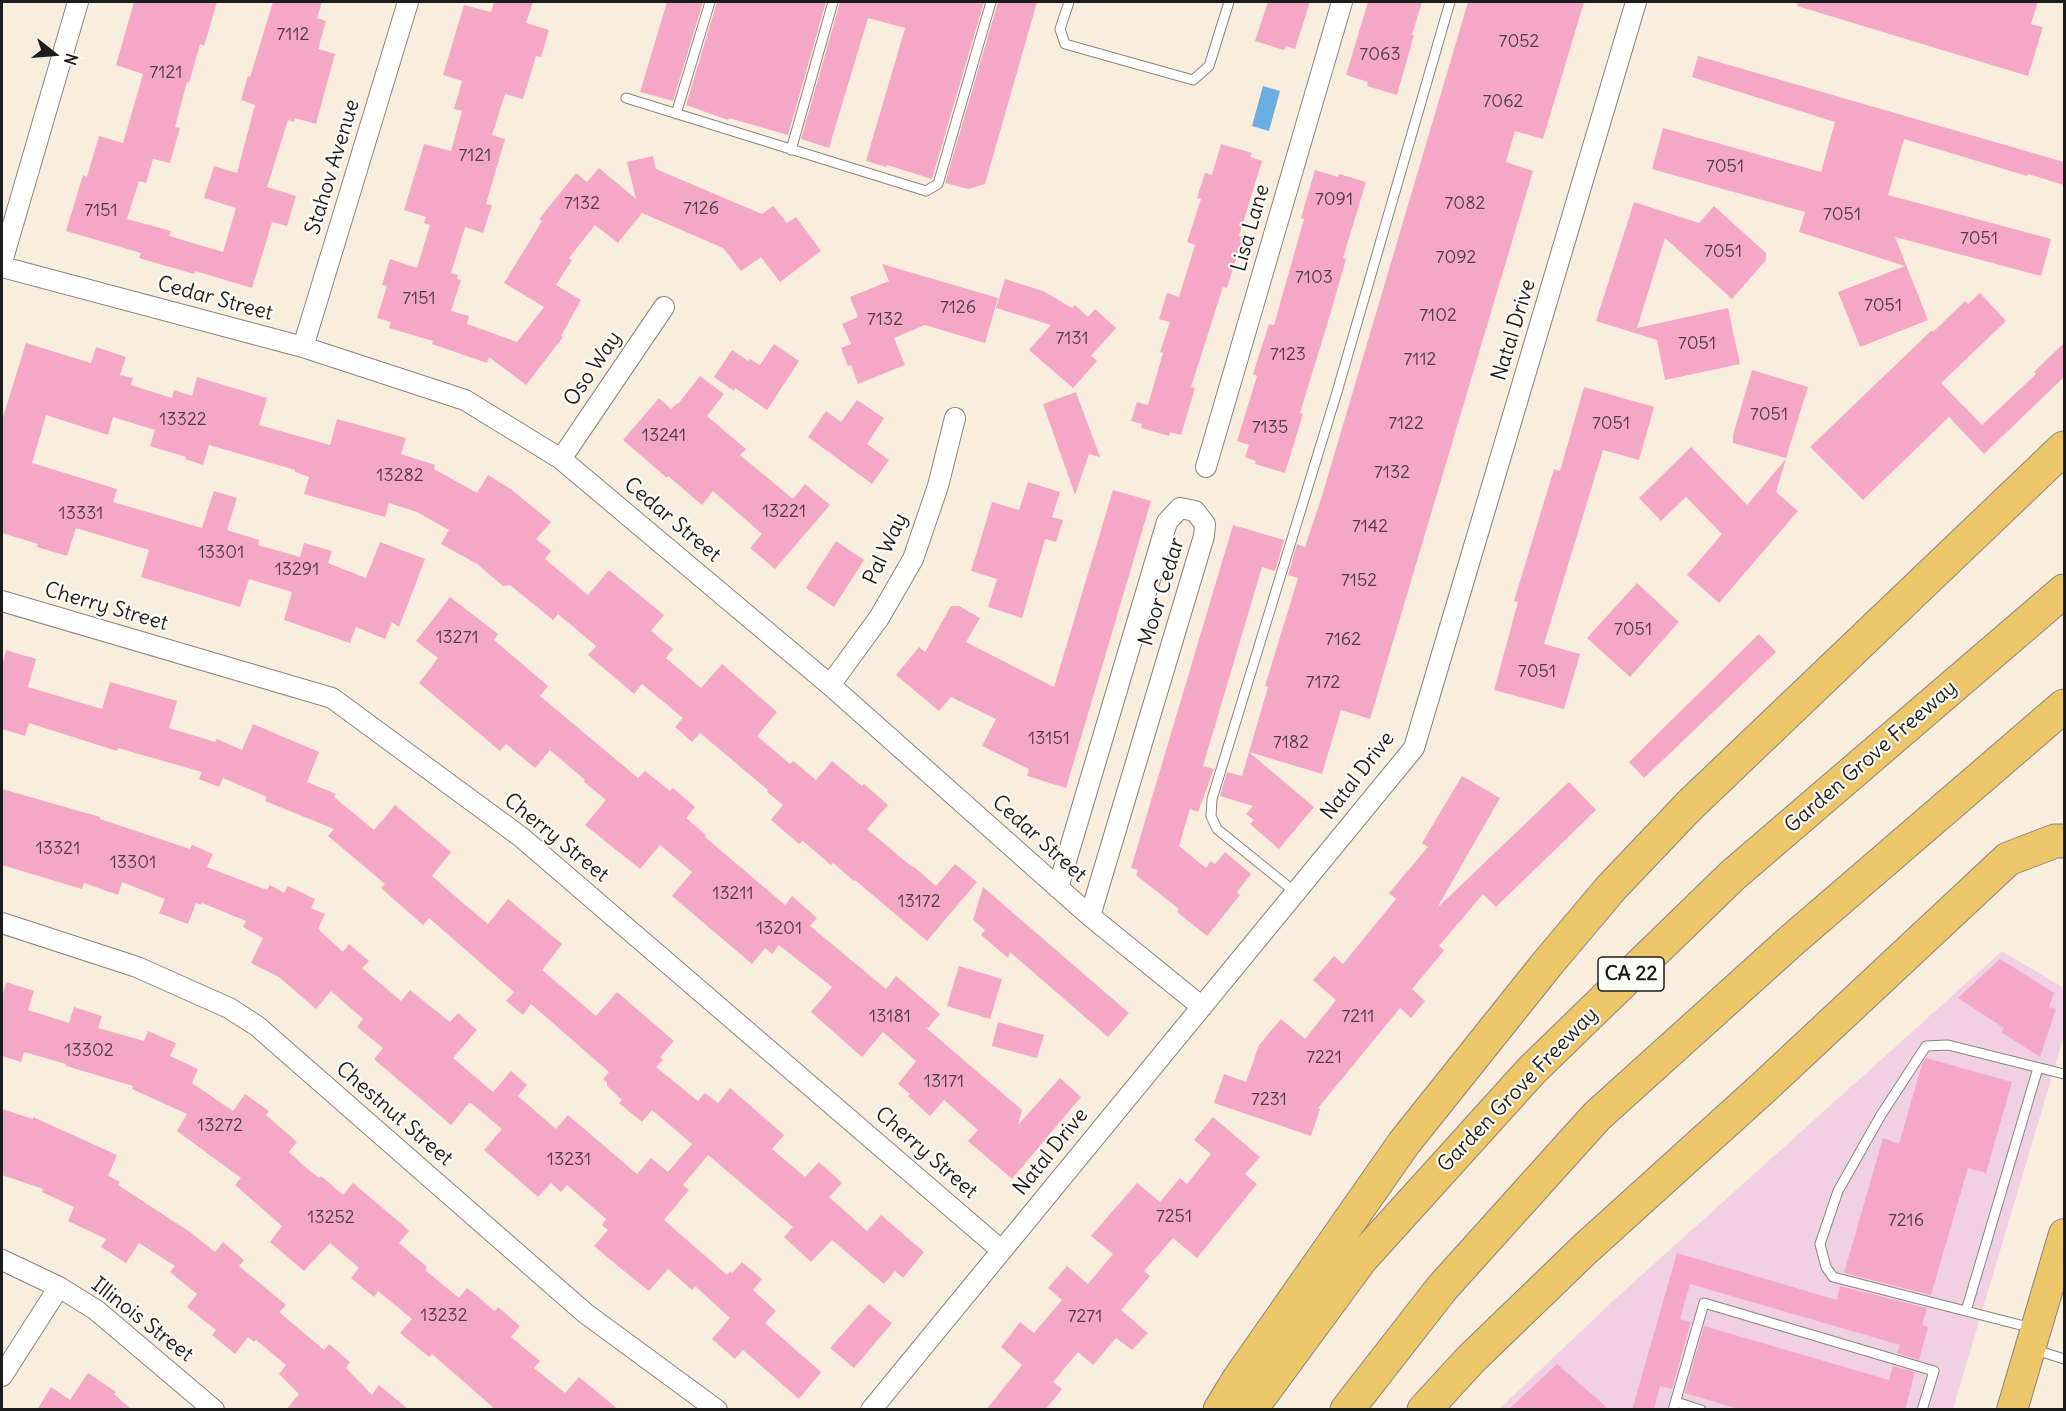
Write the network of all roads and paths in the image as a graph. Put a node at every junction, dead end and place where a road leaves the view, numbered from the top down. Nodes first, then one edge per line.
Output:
1 (78, 2) edge
2 (408, 2) edge
3 (710, 2) edge
4 (833, 2) edge
5 (991, 2) edge
6 (1069, 2) edge
7 (1228, 2) edge
8 (1342, 2) edge
9 (1450, 2) edge
10 (1636, 2) edge
11 (626, 98) dead end
12 (676, 114) junction
13 (791, 150) junction
14 (2, 262) edge
15 (2, 267) edge
16 (664, 307) dead end
17 (303, 347) junction
18 (955, 418) dead end
19 (2064, 448) edge
20 (561, 459) junction
21 (1206, 467) dead end
22 (2064, 591) edge
23 (2, 601) edge
24 (830, 685) junction
25 (2064, 706) edge
26 (2064, 841) edge
27 (1058, 888) junction
28 (1296, 892) junction
29 (1090, 916) junction
30 (2, 923) edge
31 (1202, 1006) junction
32 (2038, 1068) junction
33 (2064, 1074) edge
34 (2064, 1234) edge
35 (1001, 1250) junction
36 (2, 1260) edge
37 (59, 1287) junction
38 (1966, 1311) junction
39 (2033, 1339) junction
40 (2064, 1359) edge
41 (2, 1376) edge
42 (1675, 1406) edge
43 (214, 1410) edge
44 (717, 1410) edge
45 (871, 1410) edge
46 (1220, 1410) edge
47 (1250, 1410) edge
48 (1347, 1410) edge
49 (1424, 1410) edge
50 (1701, 1410) edge
51 (1922, 1410) edge
52 (2012, 1410) edge

1 - 14 street
2 - 17 street, Stahov Avenue
3 - 12 lane
4 - 13 lane
5 - 13 lane
6 - 7 lane
8 - 21 street, Lisa Lane
9 - 28 lane
10 - 28 street, Natal Drive
11 - 12 lane
12 - 13 lane
15 - 17 street, Cedar Street
16 - 20 street, Oso Way
17 - 20 street, Cedar Street
18 - 24 street, Pal Way
19 - 46 highway
20 - 24 street, Cedar Street
22 - 47 highway, Garden Grove Freeway / CA 22
23 - 35 street, Cherry Street
24 - 27 street, Cedar Street
25 - 48 highway
26 - 49 highway
27 - 29 street, Cedar Street
27 - 29 street, Moor Cedar
28 - 31 street, Natal Drive
29 - 31 street, Cedar Street
30 - 44 street, Chestnut Street
31 - 35 street, Natal Drive
32 - 33 lane
32 - 38 lane
32 - 38 lane
34 - 39 main road
35 - 45 street, Natal Drive
36 - 37 street, Illinois Street
37 - 41 street
37 - 43 street, Illinois Street
38 - 39 lane
39 - 40 lane
39 - 52 main road
42 - 50 lane
42 - 51 lane

